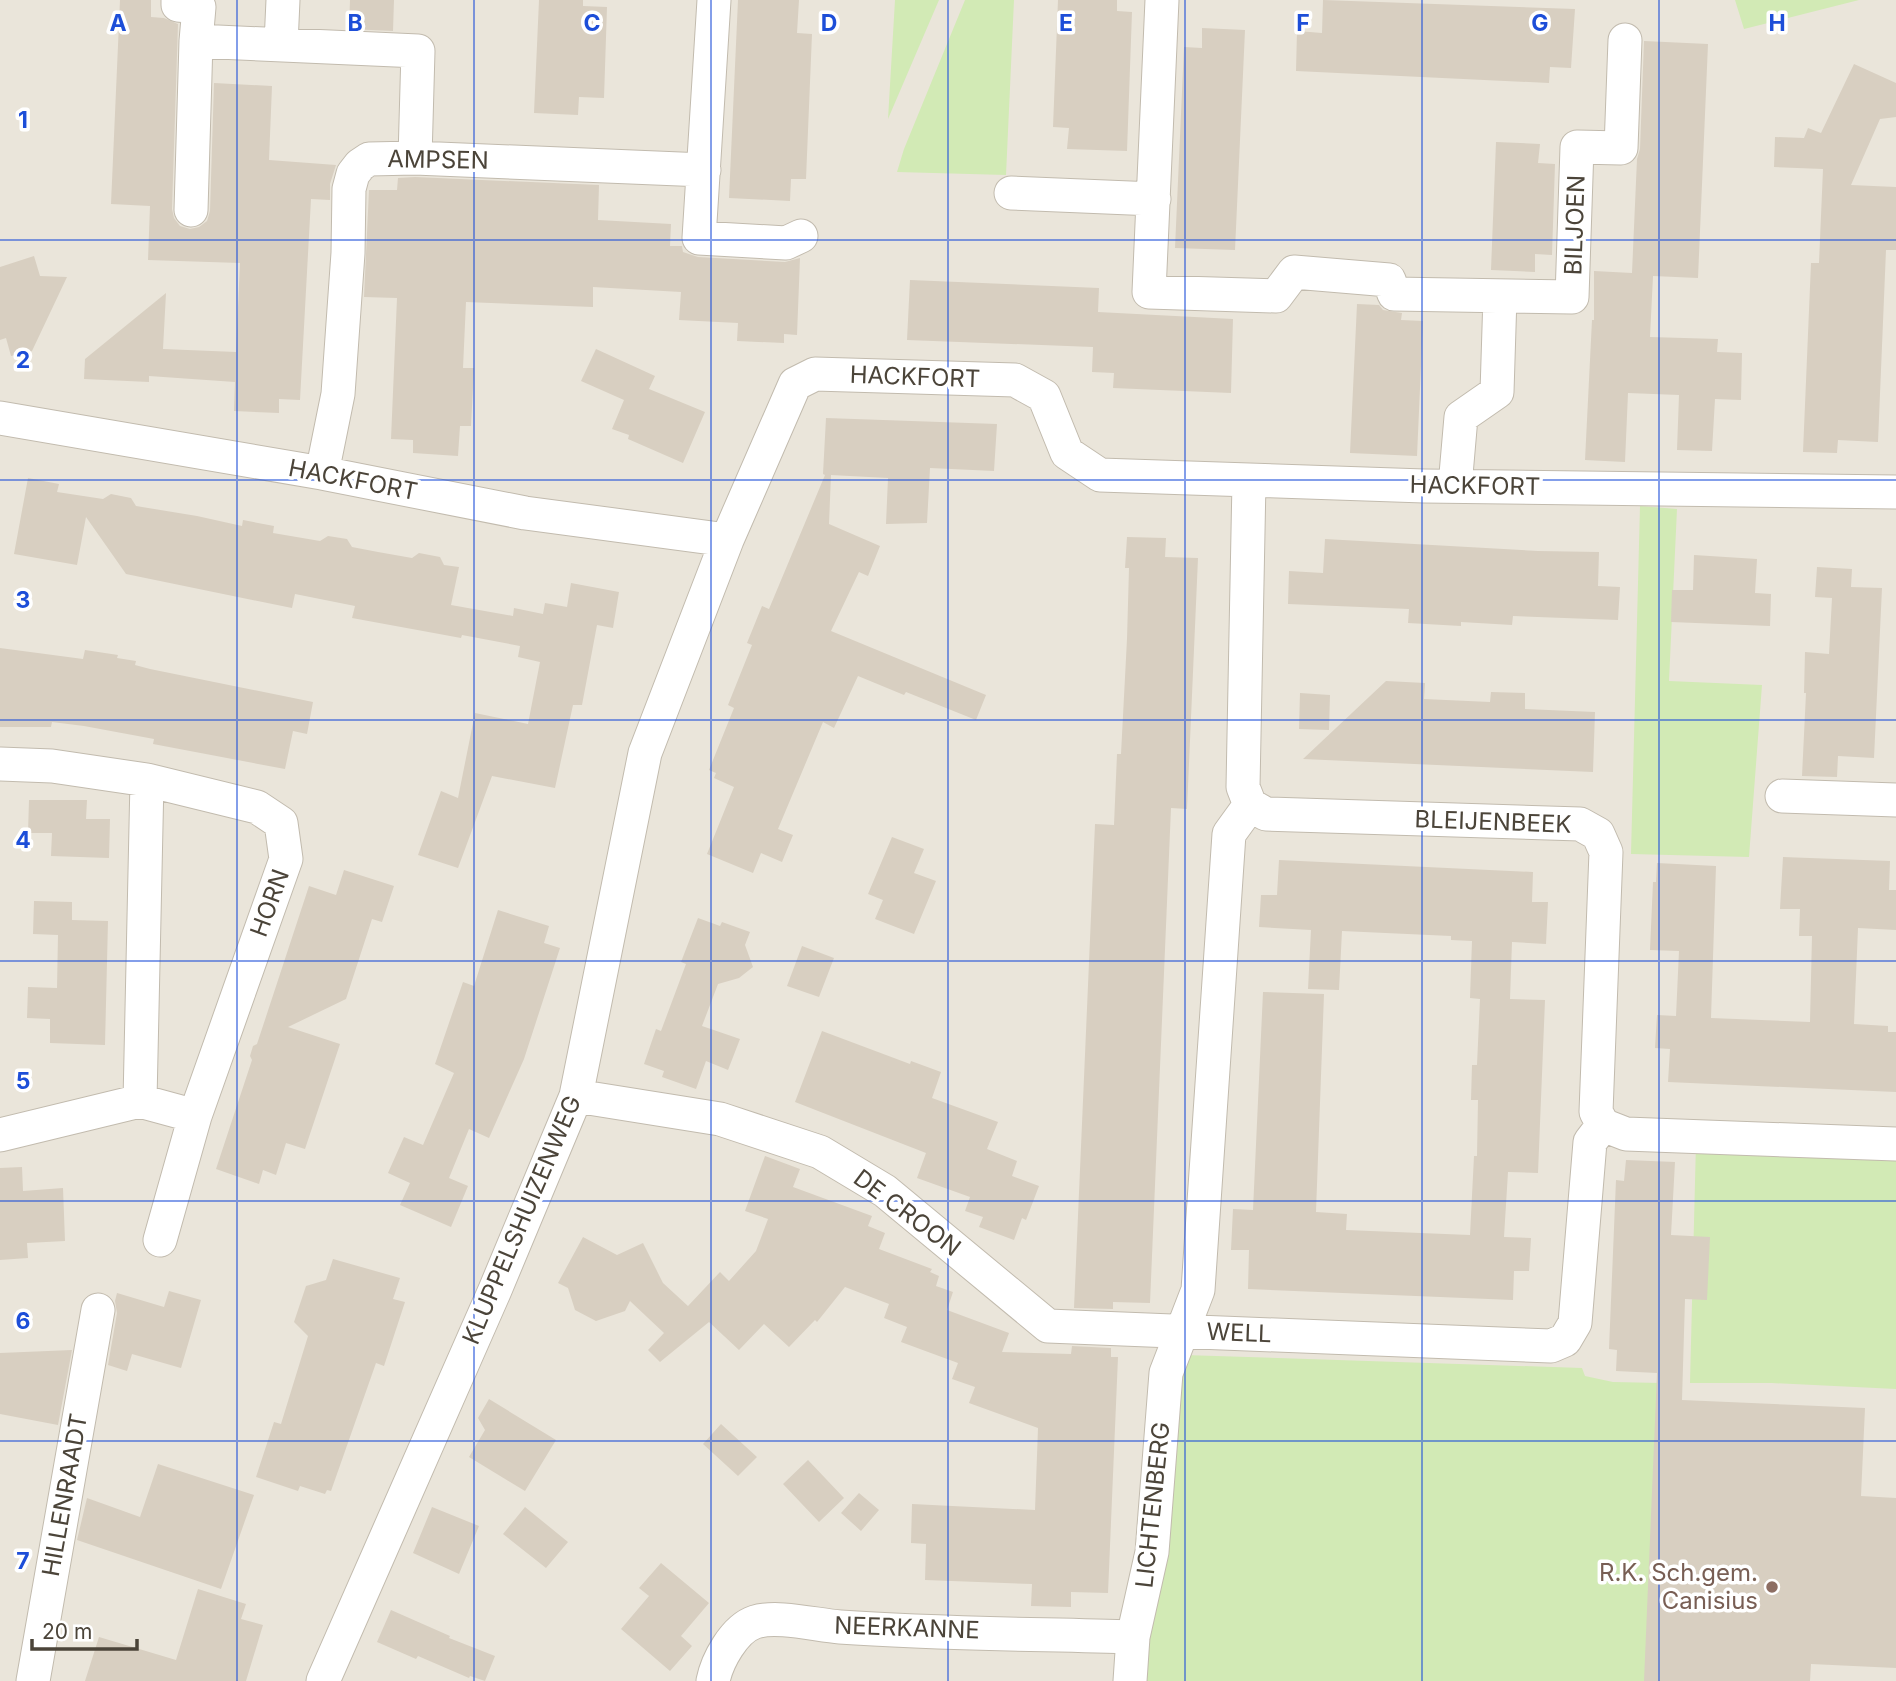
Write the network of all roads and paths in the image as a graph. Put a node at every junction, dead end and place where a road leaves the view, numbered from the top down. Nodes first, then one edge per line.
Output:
1 (178, 0) edge
2 (283, 0) edge
3 (714, 0) edge
4 (1162, 0) edge
5 (1626, 40) dead end
6 (196, 41) junction
7 (281, 44) junction
8 (415, 158) junction
9 (704, 170) junction
10 (1011, 193) dead end
11 (1154, 199) junction
12 (191, 210) dead end
13 (801, 236) dead end
14 (1500, 296) junction
15 (0, 418) edge
16 (322, 473) junction
17 (1249, 481) junction
18 (1455, 486) junction
19 (1896, 492) edge
20 (727, 540) junction
21 (0, 764) edge
22 (147, 780) junction
23 (1782, 796) dead end
24 (1896, 800) edge
25 (1250, 805) junction
26 (576, 1096) junction
27 (140, 1101) junction
28 (195, 1116) junction
29 (1603, 1125) junction
30 (0, 1135) edge
31 (1896, 1144) edge
32 (160, 1240) dead end
33 (97, 1310) dead end
34 (1183, 1331) junction
35 (1133, 1637) junction
36 (33, 1681) edge
37 (323, 1681) edge
38 (713, 1681) edge
39 (1130, 1681) edge

1 - 6 street
2 - 7 street
3 - 9 street
4 - 11 street, BILJOEN
5 - 14 street, BILJOEN
6 - 7 street
6 - 12 street
7 - 8 street
8 - 9 street, AMPSEN
8 - 16 street, AMPSEN
9 - 13 street
10 - 11 street
11 - 14 street, BILJOEN
14 - 18 street
15 - 16 street, HACKFORT
16 - 20 street, HACKFORT
17 - 18 street, HACKFORT
17 - 20 street, HACKFORT
17 - 25 street
18 - 19 street, HACKFORT
20 - 26 street, KLUPPELSHUIZENWEG
21 - 22 street, HORN
22 - 27 street
22 - 28 street, HORN
23 - 24 street
25 - 29 street, BLEIJENBEEK
25 - 34 street, WELL
26 - 34 street, DE CROON
26 - 37 street, KLUPPELSHUIZENWEG
27 - 28 street
27 - 30 street
28 - 32 street, HORN
29 - 31 street
29 - 34 street, WELL
33 - 36 street, HILLENRAADT
34 - 35 street, LICHTENBERG
35 - 38 street, NEERKANNE
35 - 39 street, LICHTENBERG

